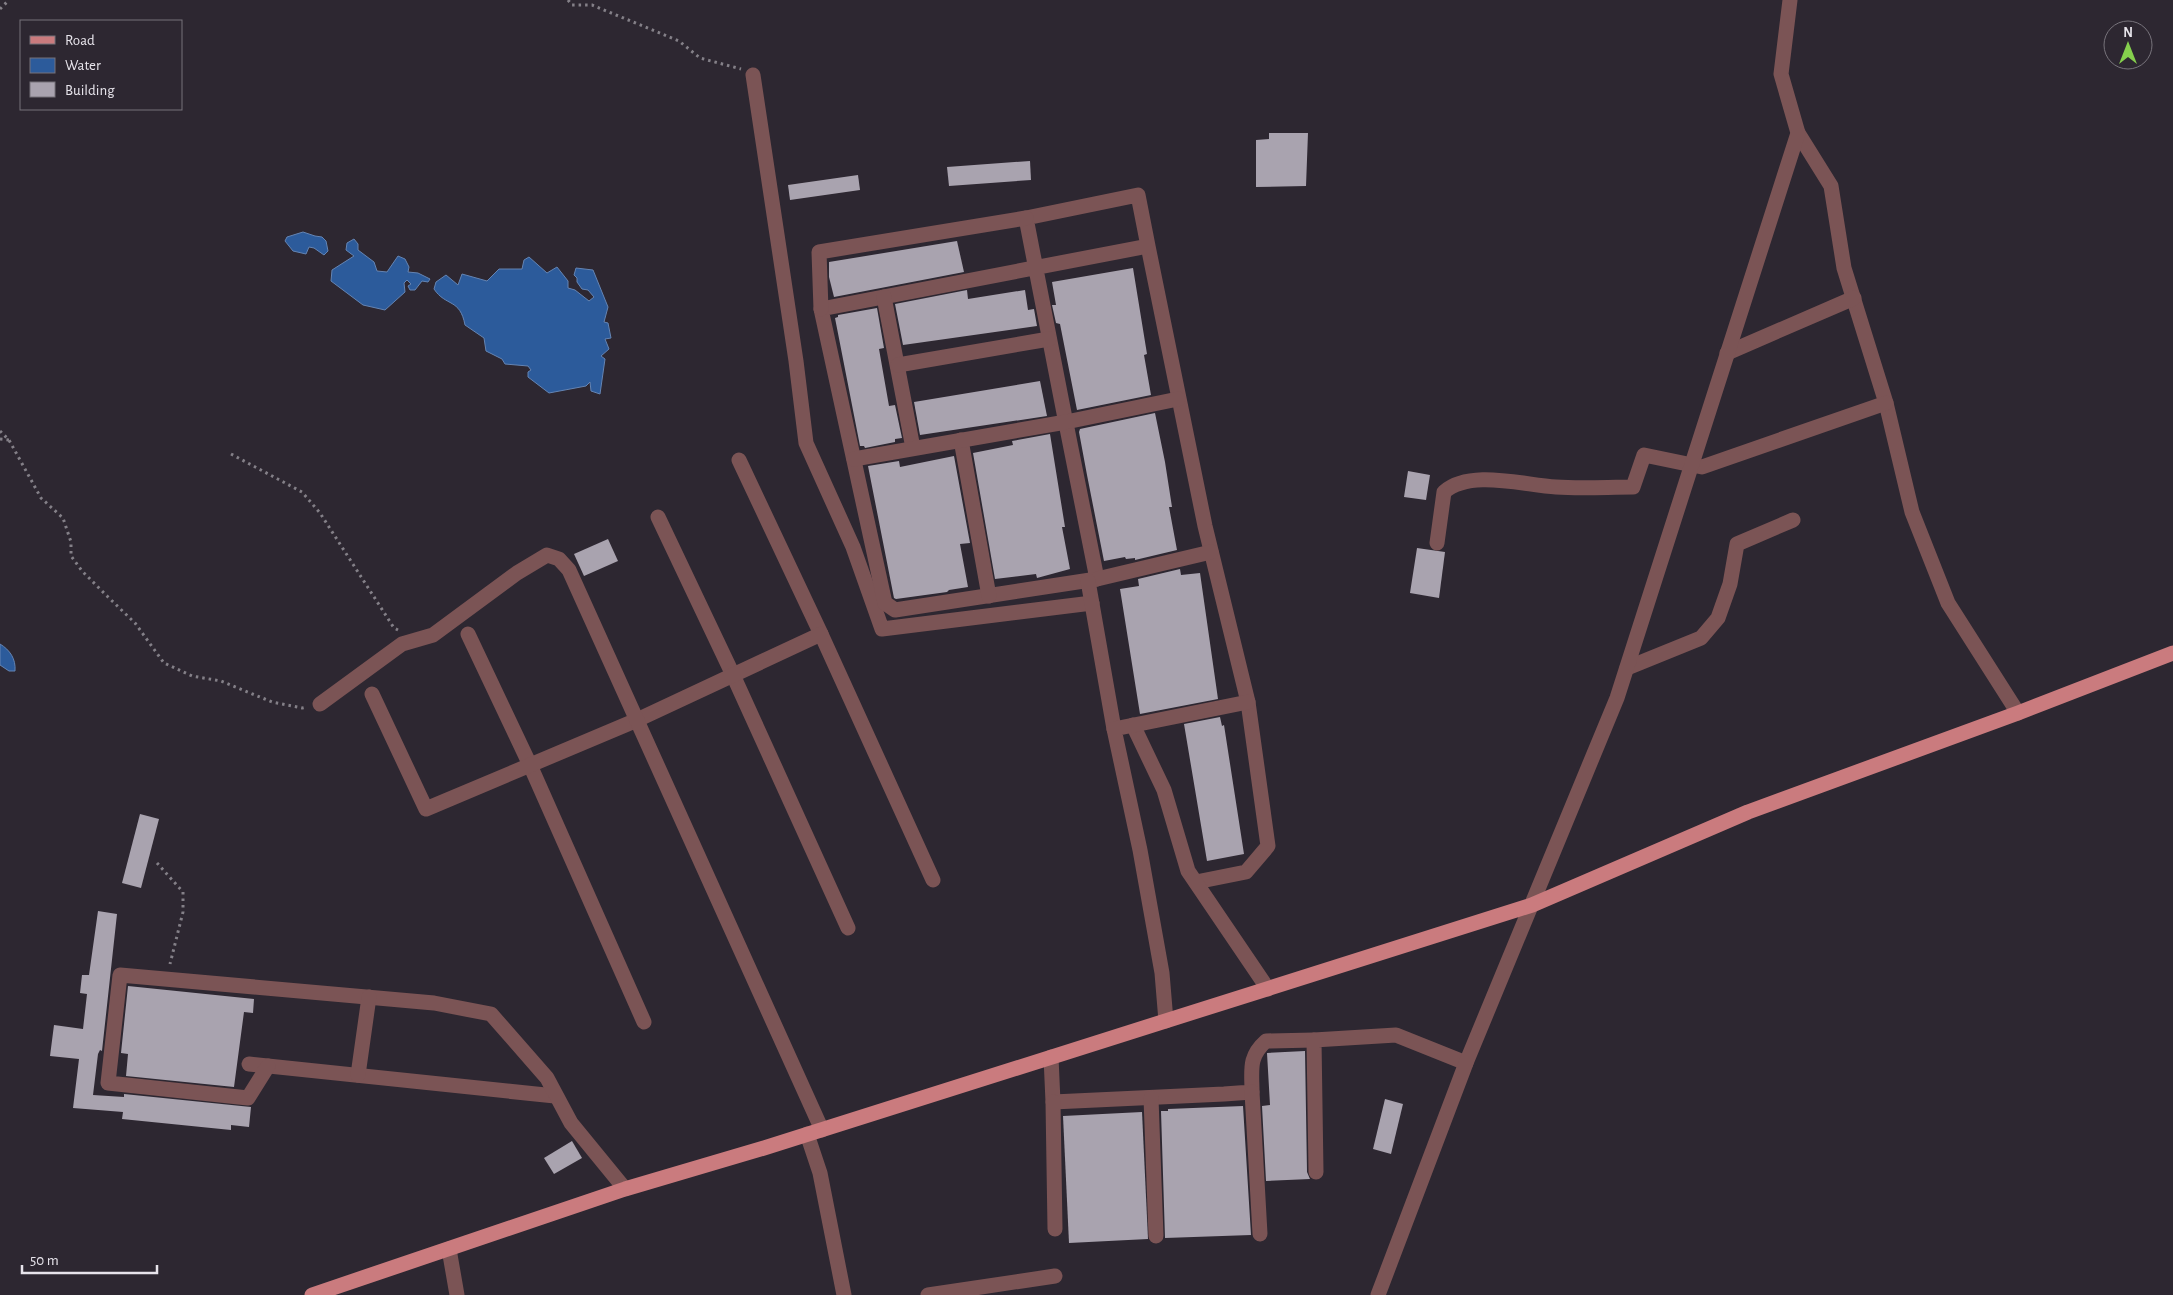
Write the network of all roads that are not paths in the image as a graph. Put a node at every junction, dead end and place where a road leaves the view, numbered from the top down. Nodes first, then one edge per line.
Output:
1 (1790, 0) edge
2 (752, 75) road end
3 (1798, 133) junction
4 (1026, 218) junction
5 (1148, 246) junction
6 (1035, 268) junction
7 (884, 297) junction
8 (1854, 298) junction
9 (821, 309) junction
10 (1049, 339) junction
11 (1727, 353) junction
12 (898, 365) junction
13 (1178, 399) junction
14 (1886, 403) junction
15 (1066, 422) junction
16 (961, 440) junction
17 (913, 448) junction
18 (854, 459) junction
19 (738, 460) dead end
20 (1692, 464) junction
21 (658, 517) dead end
22 (1792, 520) dead end
23 (1437, 543) dead end
24 (1211, 552) junction
25 (1092, 580) junction
26 (989, 596) junction
27 (1092, 604) junction
28 (468, 634) dead end
29 (821, 634) junction
30 (2173, 653) edge
31 (1627, 668) junction
32 (733, 675) junction
33 (372, 694) dead end
34 (1248, 702) junction
35 (320, 704) road end
36 (2018, 713) junction
37 (637, 720) junction
38 (1133, 725) junction
39 (1114, 729) junction
40 (530, 765) junction
41 (933, 880) dead end
42 (1196, 882) junction
43 (1532, 905) junction
44 (848, 928) dead end
45 (1268, 989) junction
46 (369, 997) junction
47 (1166, 1021) junction
48 (644, 1022) dead end
49 (1314, 1040) junction
50 (1051, 1057) junction
51 (1466, 1062) junction
52 (249, 1064) dead end
53 (268, 1066) junction
54 (358, 1075) junction
55 (1252, 1092) junction
56 (555, 1096) junction
57 (1151, 1098) junction
58 (1053, 1102) junction
59 (815, 1132) junction
60 (1316, 1172) dead end
61 (625, 1189) junction
62 (1055, 1229) dead end
63 (1260, 1234) dead end
64 (1156, 1236) dead end
65 (449, 1249) junction
66 (1056, 1276) dead end
67 (312, 1295) edge
68 (457, 1295) edge
69 (844, 1295) edge
70 (928, 1295) edge
71 (1378, 1295) edge

1 - 3 street
2 - 27 street
3 - 8 street
3 - 11 street
4 - 5 street
4 - 6 street
4 - 9 street
5 - 6 street
5 - 13 street
6 - 7 street
6 - 10 street
7 - 9 street
7 - 12 street
8 - 11 street
8 - 14 street
9 - 18 street
10 - 12 street
10 - 15 street
11 - 20 street
12 - 17 street
13 - 15 street
13 - 24 street
14 - 20 street
14 - 36 street
15 - 16 street
15 - 25 street
16 - 17 street
16 - 26 street
17 - 18 street
18 - 26 street
19 - 29 street
20 - 23 street
20 - 31 street
21 - 32 street
22 - 31 street
24 - 25 street
24 - 34 street
25 - 26 street
25 - 27 street
27 - 39 street
28 - 40 street
29 - 32 street
29 - 41 street
30 - 36 main road
31 - 43 street
32 - 37 street
32 - 44 street
33 - 40 street
34 - 38 street
34 - 42 street
35 - 37 street
36 - 43 main road
37 - 40 street
37 - 59 street
38 - 39 street
38 - 42 street
39 - 47 street
40 - 48 street
42 - 45 street
43 - 45 main road
43 - 51 street
45 - 47 main road
46 - 53 street
46 - 54 street
46 - 56 street
47 - 50 main road
49 - 51 street
49 - 55 street
49 - 60 street
50 - 58 street
50 - 59 main road
51 - 71 street
52 - 53 street
53 - 54 street
54 - 56 street
55 - 57 street
55 - 63 street
56 - 61 street
57 - 58 street
57 - 64 street
58 - 62 street
59 - 61 main road
59 - 69 street
61 - 65 main road
65 - 67 main road
65 - 68 street
66 - 70 street

